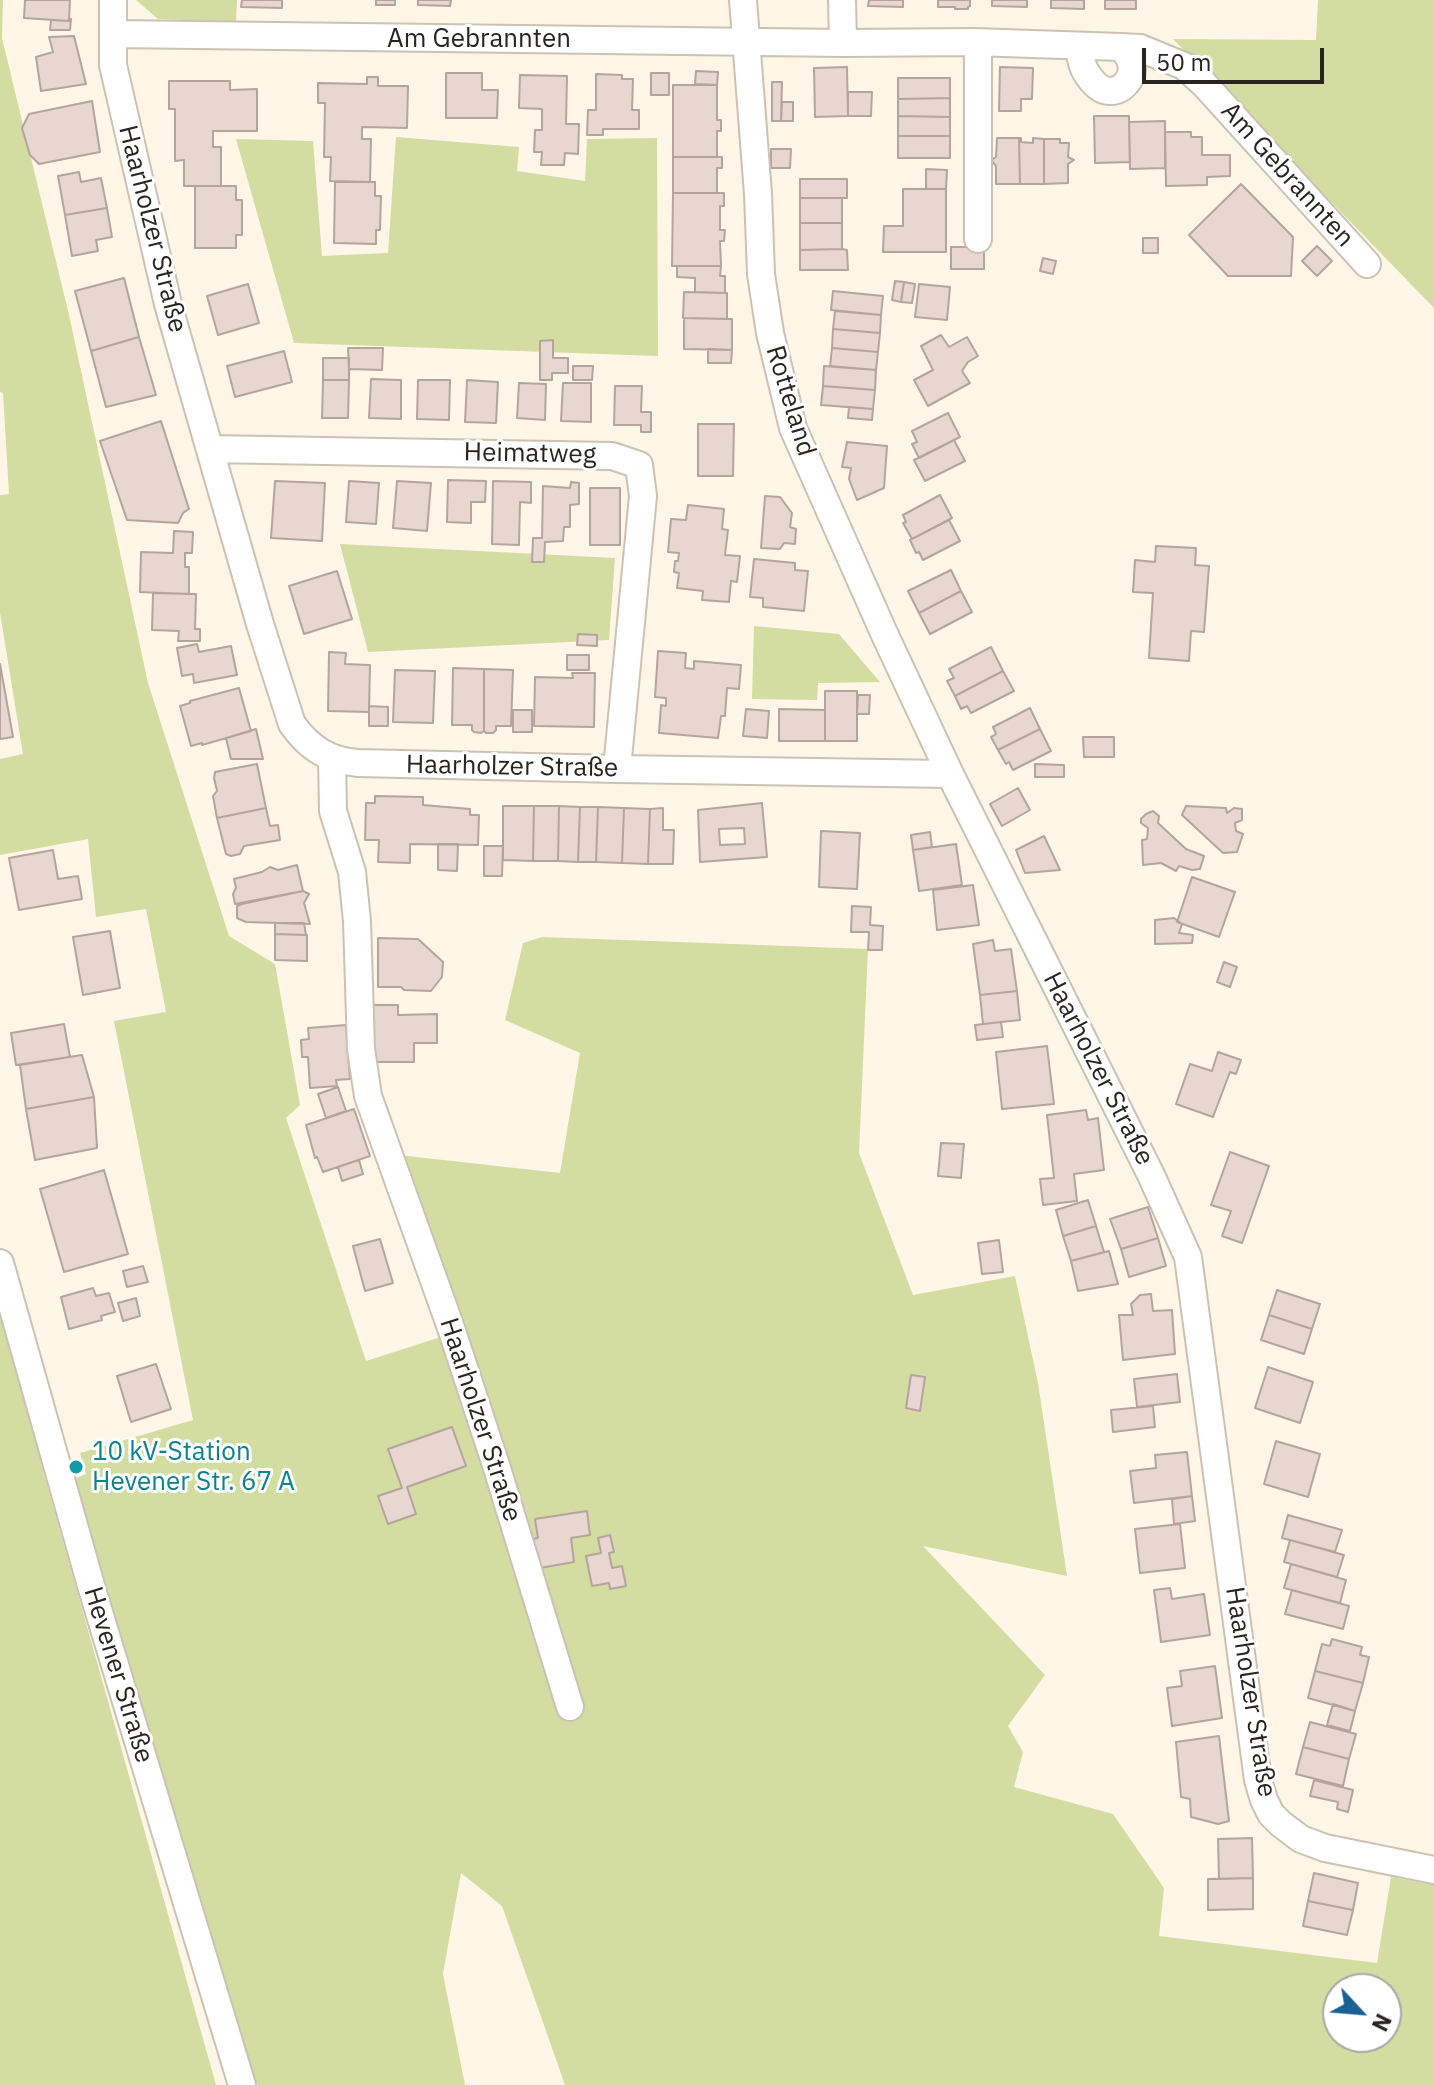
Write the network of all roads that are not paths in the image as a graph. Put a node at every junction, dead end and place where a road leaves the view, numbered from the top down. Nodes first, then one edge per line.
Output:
1 (113, 0) edge
2 (743, 0) edge
3 (842, 0) edge
4 (114, 34) junction
5 (747, 42) junction
6 (843, 43) junction
7 (978, 43) junction
8 (1082, 46) junction
9 (1121, 47) junction
10 (978, 239) dead end
11 (1367, 264) dead end
12 (210, 449) junction
13 (332, 758) junction
14 (617, 769) junction
15 (950, 774) junction
16 (0, 1263) edge
17 (570, 1707) dead end
18 (1434, 1870) edge
19 (242, 2085) edge

1 - 4 street, Haarholzer Straße
2 - 5 street, Rotteland
3 - 6 street
4 - 5 street, Am Gebrannten
4 - 12 street, Haarholzer Straße
5 - 6 street, Am Gebrannten
5 - 15 street, Rotteland
6 - 7 street, Am Gebrannten
7 - 8 street, Am Gebrannten
7 - 10 street
8 - 9 street, Am Gebrannten
8 - 9 street
9 - 11 street, Am Gebrannten
12 - 13 street, Haarholzer Straße
12 - 14 street, Heimatweg
13 - 14 street, Haarholzer Straße
13 - 17 street, Haarholzer Straße
14 - 15 street, Haarholzer Straße
15 - 18 street, Haarholzer Straße
16 - 19 street, Hevener Straße

